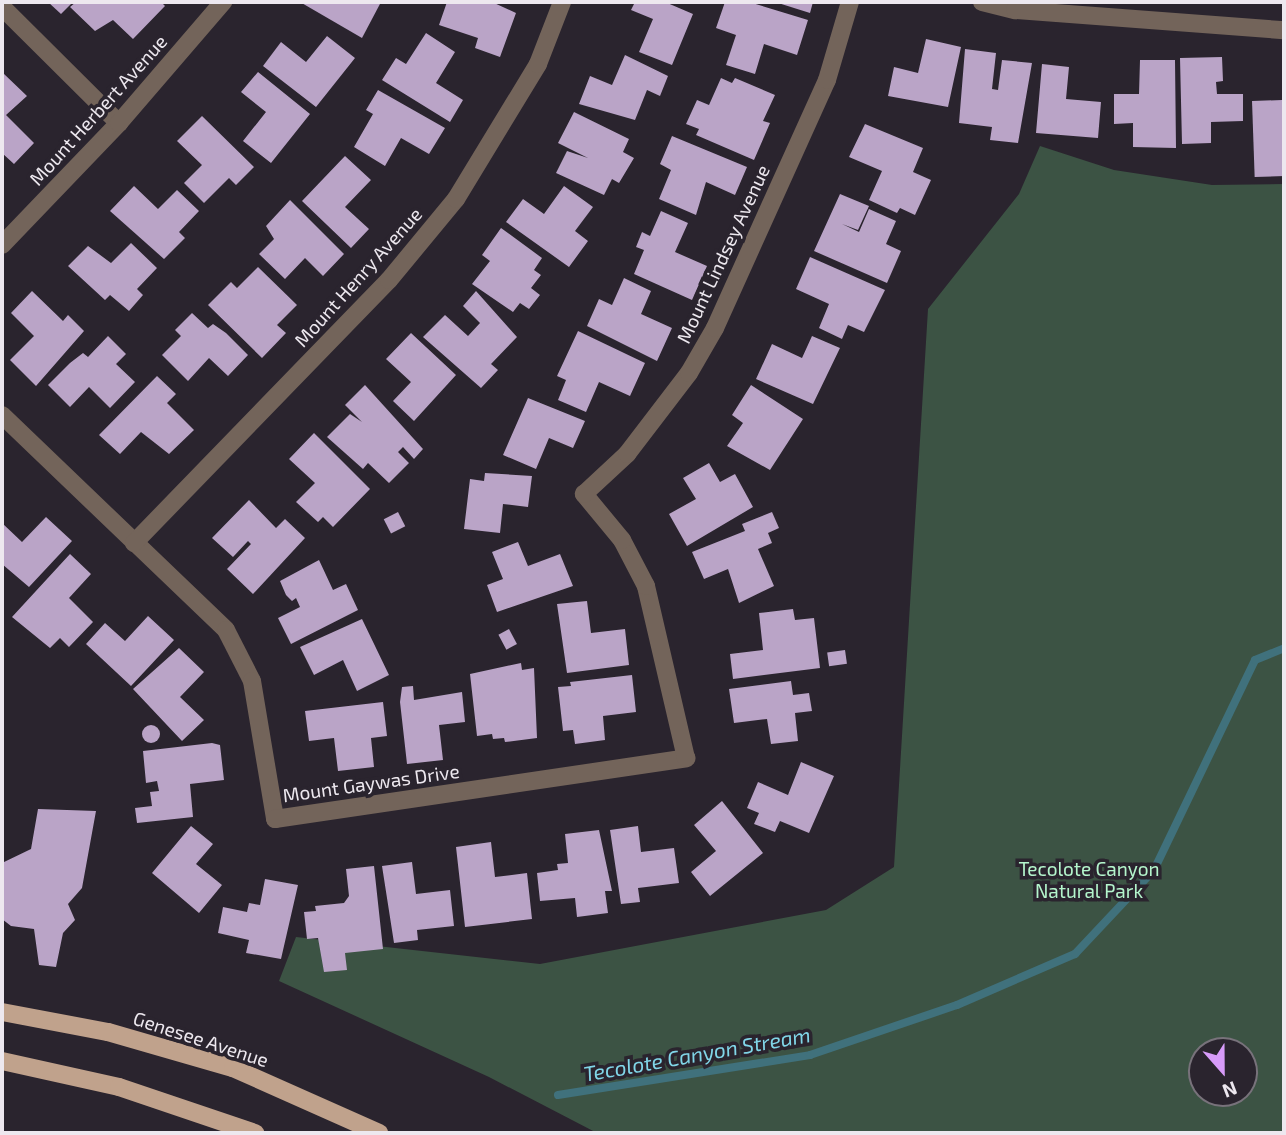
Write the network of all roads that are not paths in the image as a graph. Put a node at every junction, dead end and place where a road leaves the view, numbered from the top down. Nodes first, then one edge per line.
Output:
1 (222, 2) edge
2 (562, 2) edge
3 (850, 2) edge
4 (982, 2) edge
5 (2, 7) edge
6 (1284, 30) edge
7 (119, 123) junction
8 (2, 245) edge
9 (2, 415) edge
10 (134, 543) junction
11 (685, 758) joint
12 (2, 1012) edge
13 (2, 1061) edge
14 (255, 1133) edge
15 (379, 1133) edge

1 - 7 street, Mount Herbert Avenue
2 - 10 street, Mount Henry Avenue
3 - 11 street, Mount Lindsey Avenue
4 - 6 street
5 - 7 street
7 - 8 street, Mount Herbert Avenue
9 - 10 street, Mount Gaywas Drive
10 - 11 street, Mount Gaywas Drive
12 - 15 main road, Genesee Avenue
13 - 14 main road

